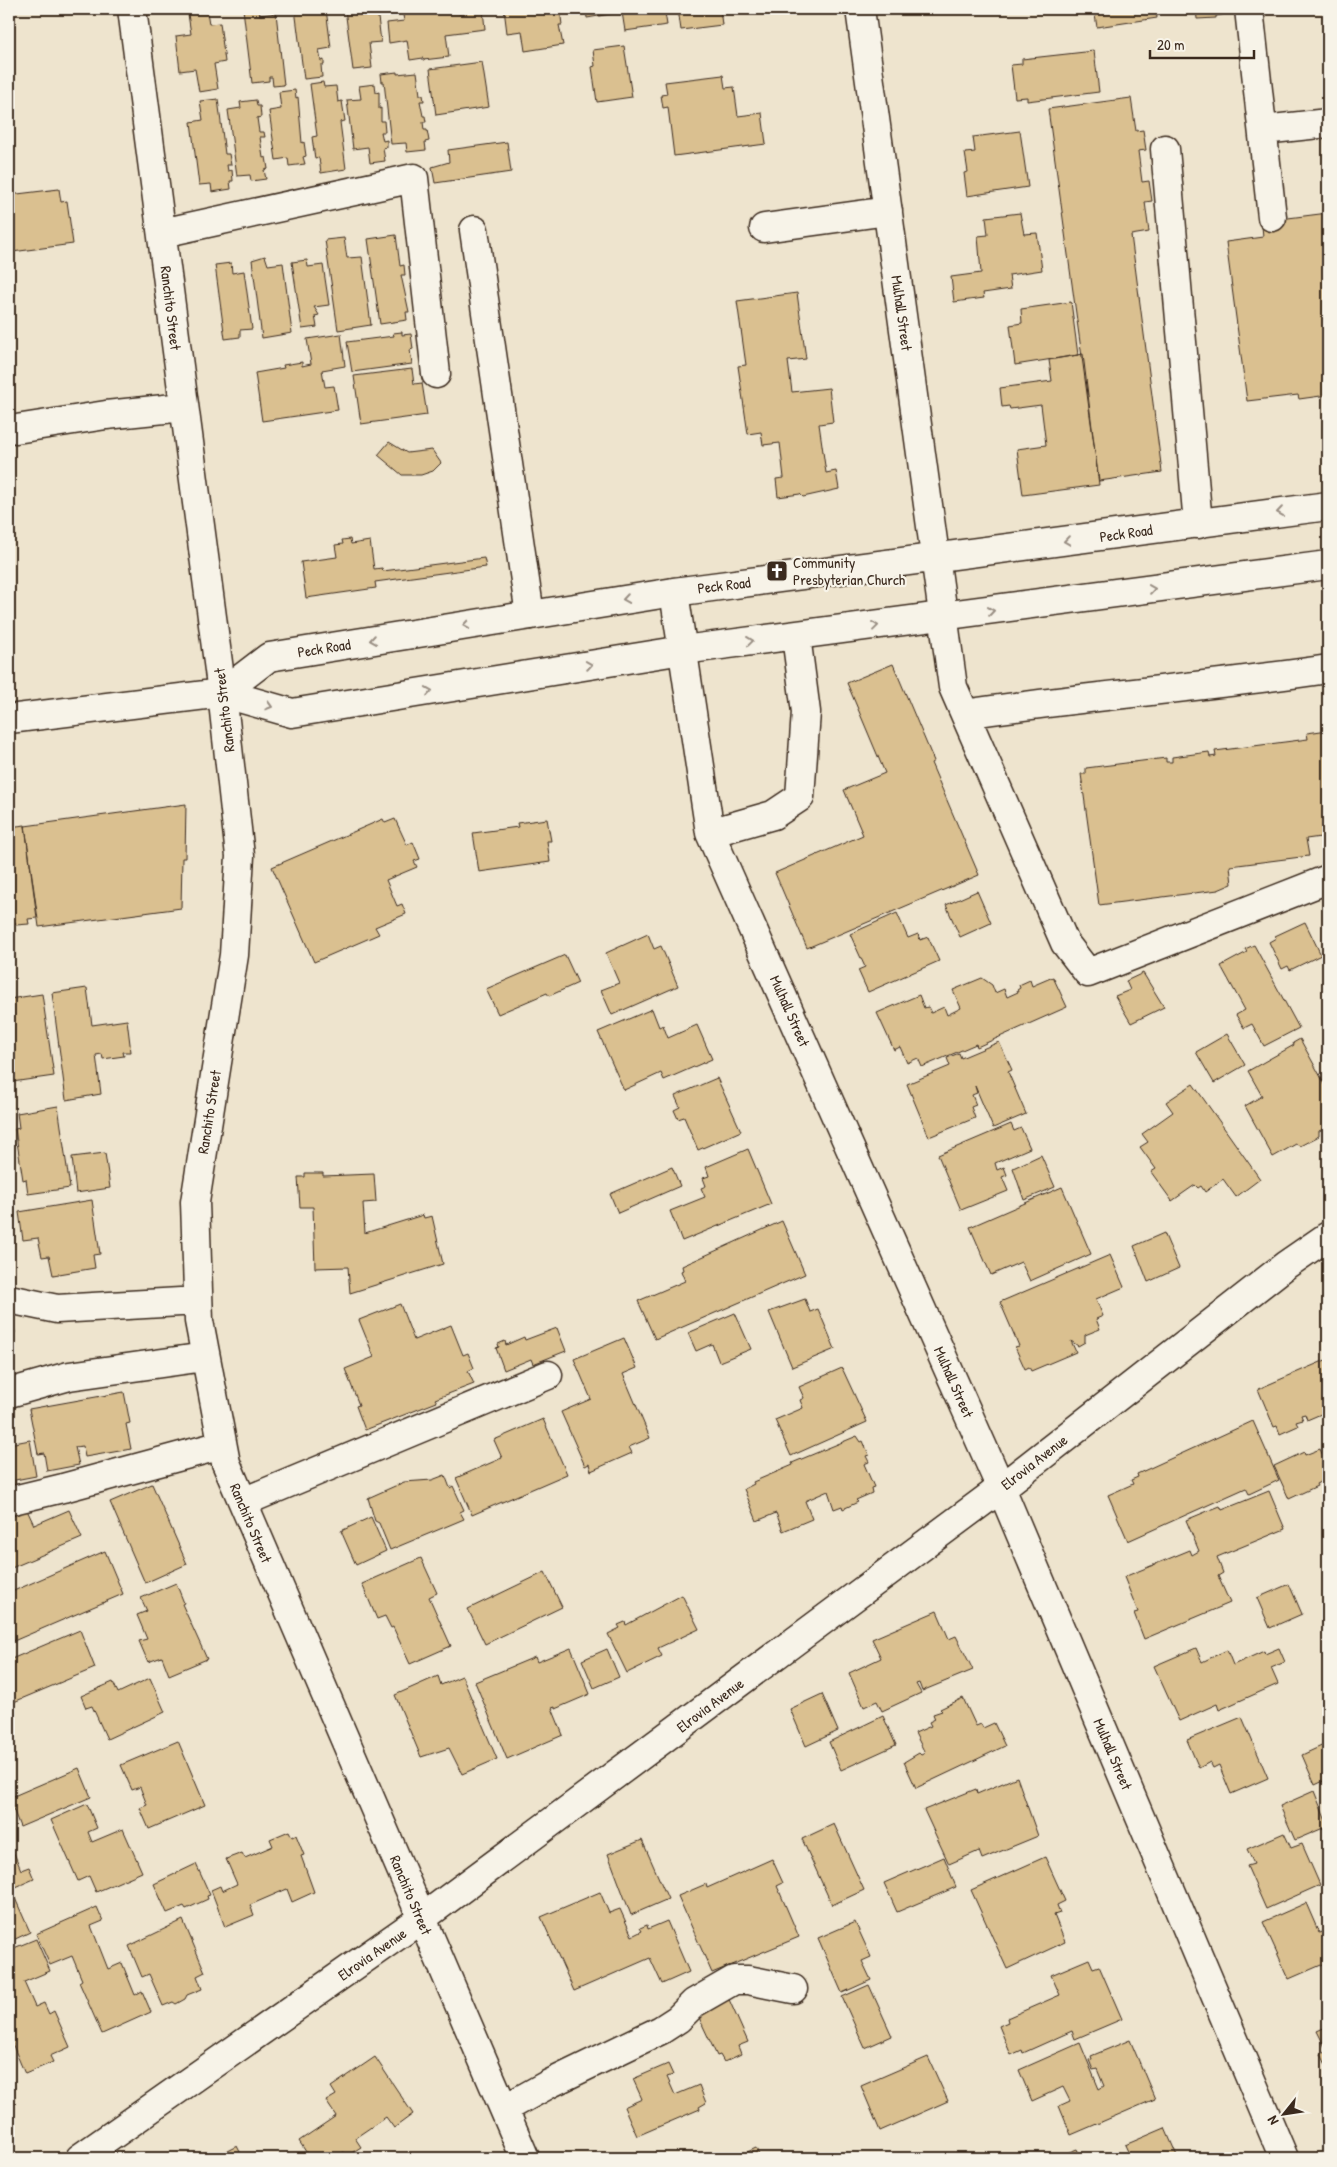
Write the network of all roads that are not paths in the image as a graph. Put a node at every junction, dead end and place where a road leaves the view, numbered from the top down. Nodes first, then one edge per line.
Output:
1 (132, 9) edge
2 (860, 9) edge
3 (1248, 9) edge
4 (1328, 123) edge
5 (1262, 130) junction
6 (1165, 149) dead end
7 (888, 211) junction
8 (1272, 217) dead end
9 (764, 228) dead end
10 (474, 230) dead end
11 (162, 233) junction
12 (436, 374) dead end
13 (184, 407) junction
14 (16, 429) dead end
15 (1328, 506) edge
16 (1198, 524) junction
17 (935, 559) junction
18 (1328, 565) edge
19 (674, 592) junction
20 (530, 615) junction
21 (943, 617) junction
22 (796, 636) junction
23 (683, 650) junction
24 (1328, 669) edge
25 (222, 693) junction
26 (966, 714) junction
27 (9, 719) edge
28 (710, 833) junction
29 (1328, 879) edge
30 (1328, 1236) edge
31 (9, 1299) edge
32 (198, 1301) junction
33 (205, 1356) junction
34 (548, 1376) dead end
35 (9, 1393) edge
36 (222, 1445) junction
37 (1001, 1488) junction
38 (9, 1501) edge
39 (243, 1502) junction
40 (421, 1919) junction
41 (793, 1989) dead end
42 (504, 2109) junction
43 (80, 2158) edge
44 (526, 2158) edge
45 (1284, 2158) edge

1 - 11 street, Ranchito Street
2 - 7 street, Mulhall Street
3 - 5 street
4 - 5 street
5 - 8 street
6 - 16 street
7 - 9 street
7 - 17 street, Mulhall Street
10 - 20 street
11 - 12 street
11 - 13 street, Ranchito Street
13 - 14 street
13 - 25 street, Ranchito Street
15 -> 16 street, Peck Road
16 -> 17 street, Peck Road
17 - 19 street, Peck Road
17 - 21 street, Mulhall Street
21 -> 18 street, Peck Road
19 -> 20 street, Peck Road
19 - 23 street, Mulhall Street
20 -> 25 street, Peck Road
22 -> 21 street, Peck Road
21 - 26 street, Mulhall Street
23 -> 22 street, Peck Road
22 - 28 street
25 -> 23 street, Peck Road
23 - 28 street, Mulhall Street
24 - 26 street
25 - 27 street, Peck Road
25 - 32 street, Ranchito Street
26 - 29 street, Mulhall Street
28 - 37 street, Mulhall Street
30 - 37 street, Elrovia Avenue
31 - 32 street
32 - 33 street, Ranchito Street
33 - 35 street
33 - 36 street, Ranchito Street
34 - 39 street
36 - 38 street
36 - 39 street, Ranchito Street
37 - 40 street, Elrovia Avenue
37 - 45 street, Mulhall Street
39 - 40 street, Ranchito Street
40 - 42 street, Ranchito Street
40 - 43 street, Elrovia Avenue
41 - 42 street
42 - 44 street, Ranchito Street

